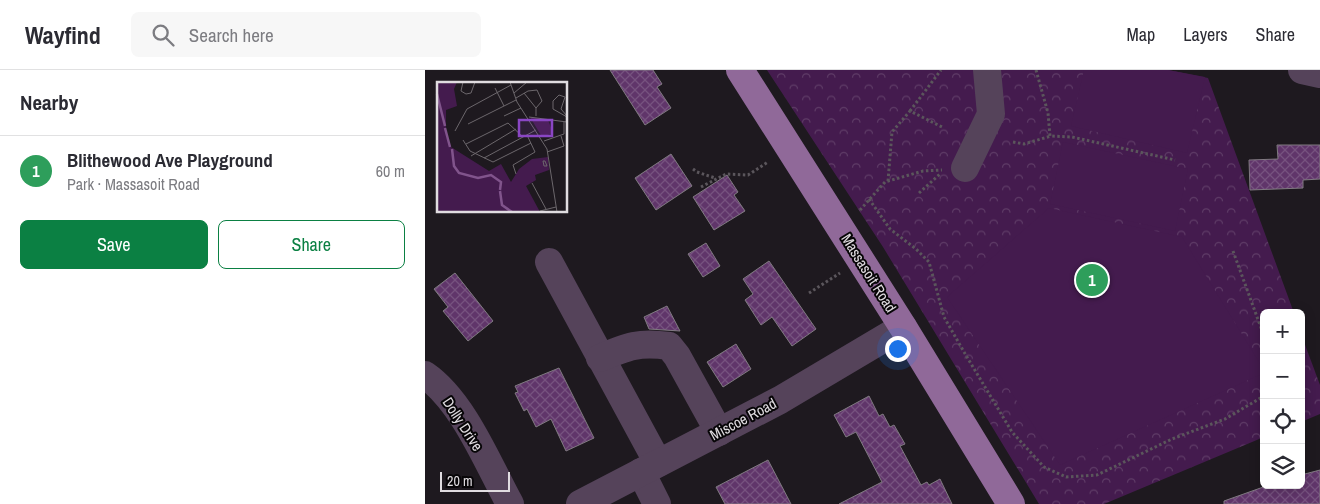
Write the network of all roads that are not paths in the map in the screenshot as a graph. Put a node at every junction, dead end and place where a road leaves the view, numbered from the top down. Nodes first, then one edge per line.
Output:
1 (740, 70) edge
2 (987, 70) edge
3 (1302, 70) edge
4 (1320, 74) edge
5 (965, 168) dead end
6 (549, 262) dead end
7 (903, 327) junction
8 (600, 358) junction
9 (425, 375) edge
10 (719, 432) junction
11 (650, 468) junction
12 (510, 504) edge
13 (580, 504) edge
14 (657, 504) edge
15 (1011, 504) edge

1 - 7 main road, Massasoit Road
2 - 5 street
3 - 4 street
6 - 8 street
7 - 10 street, Miscoe Road
7 - 15 main road, Massasoit Road
8 - 10 street
8 - 11 street
9 - 12 street, Dolly Drive
10 - 11 street, Miscoe Road
11 - 13 street, Miscoe Road
11 - 14 street

